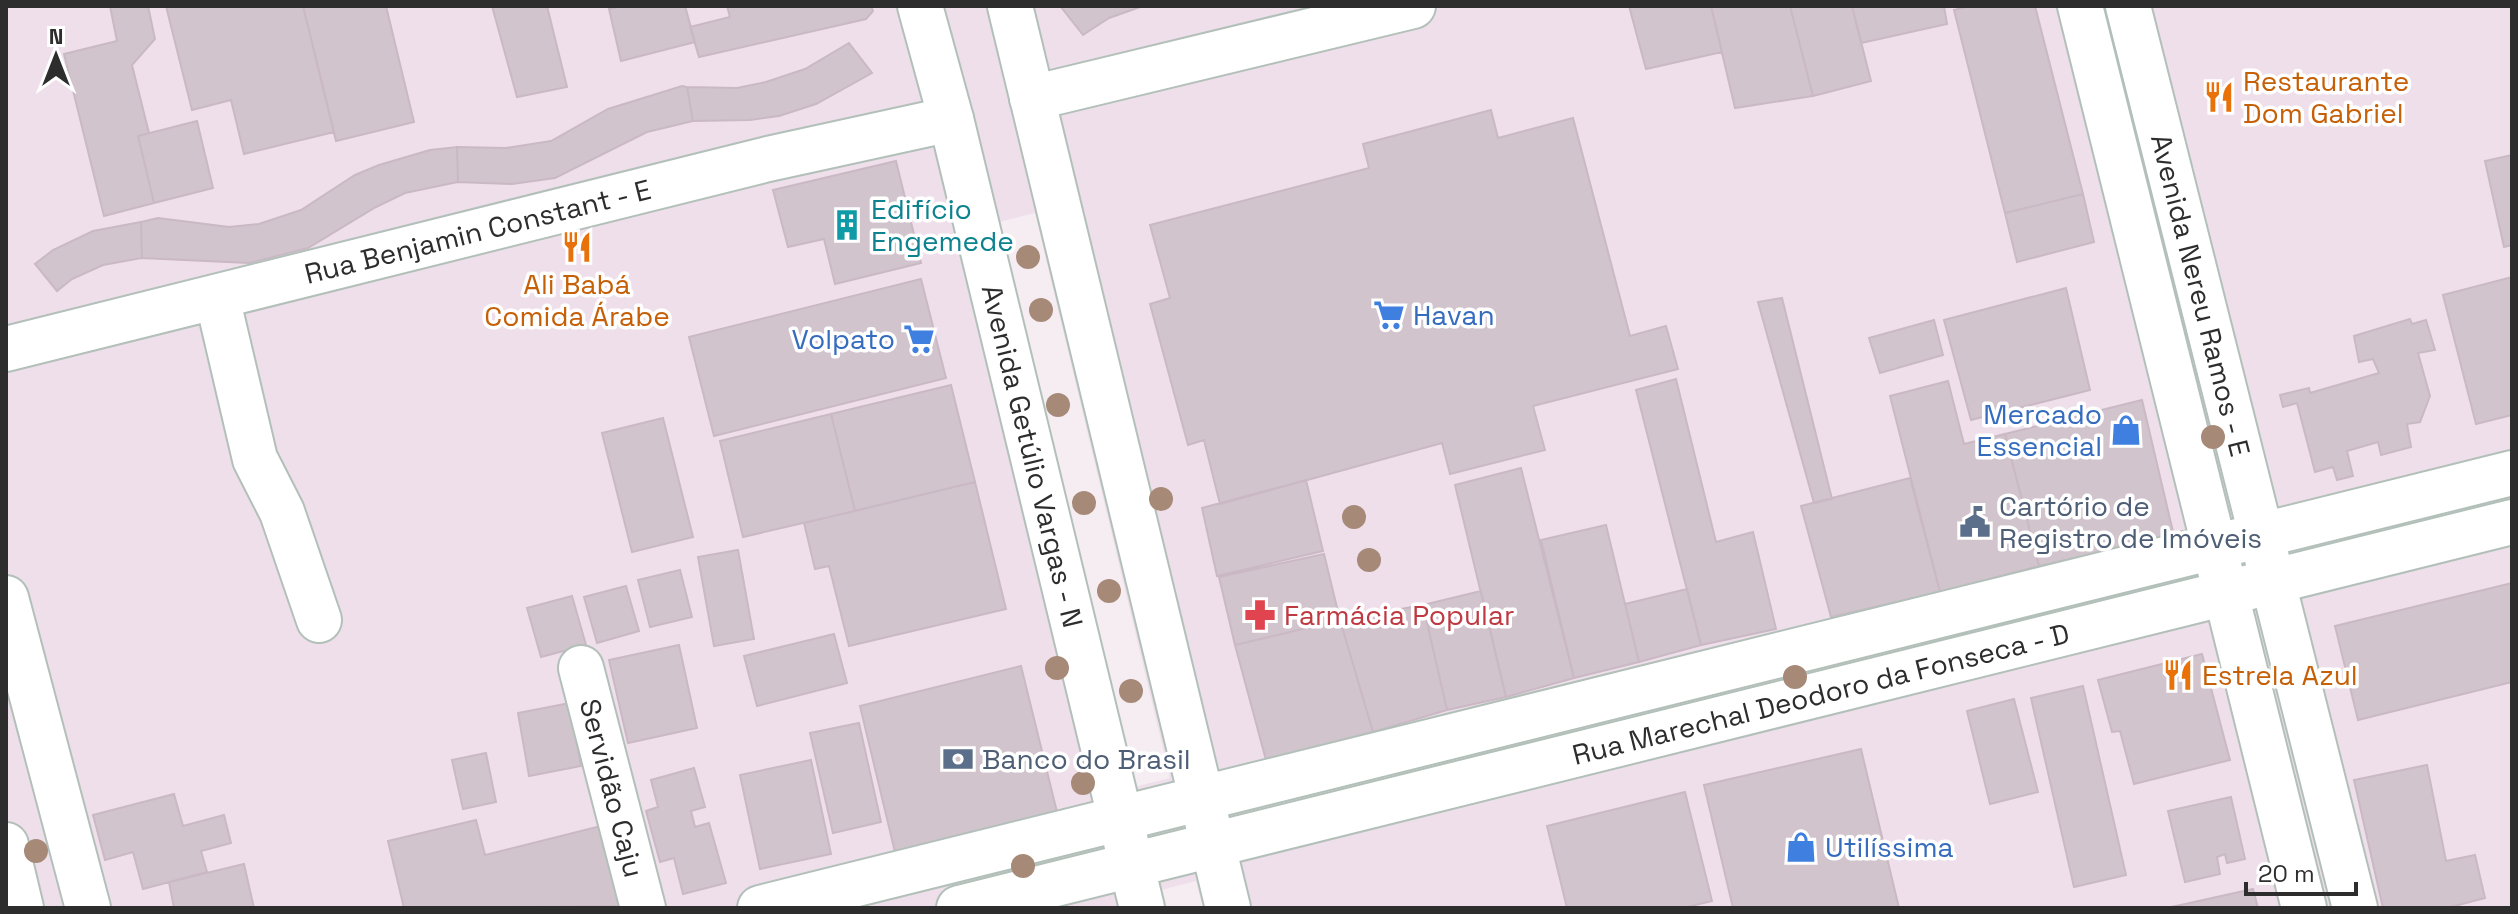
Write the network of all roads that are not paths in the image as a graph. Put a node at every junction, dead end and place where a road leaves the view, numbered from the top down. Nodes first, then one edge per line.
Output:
1 (920, 6) edge
2 (1010, 6) edge
3 (1413, 6) edge
4 (2080, 6) edge
5 (2128, 6) edge
6 (1032, 98) junction
7 (951, 119) junction
8 (217, 297) junction
9 (6, 349) edge
10 (2512, 473) edge
11 (2512, 522) edge
12 (2259, 534) junction
13 (2214, 546) junction
14 (2271, 582) junction
15 (2226, 592) junction
16 (6, 598) edge
17 (319, 620) dead end
18 (581, 668) dead end
19 (1200, 798) junction
20 (1119, 819) junction
21 (6, 845) edge
22 (1211, 845) junction
23 (1130, 865) junction
24 (21, 908) edge
25 (88, 908) edge
26 (643, 908) edge
27 (760, 908) edge
28 (959, 908) edge
29 (1142, 908) edge
30 (1228, 908) edge
31 (2304, 908) edge
32 (2355, 908) edge

1 - 7 street, Avenida Getúlio Vargas - N
2 - 6 street
3 - 6 street
4 - 13 street, Avenida Nereu Ramos - E
5 - 12 street, Avenida Nereu Ramos - E
6 - 19 street
7 - 8 street, Rua Benjamin Constant - E
7 - 20 street, Avenida Getúlio Vargas - N
8 - 9 street, Rua Benjamin Constant - E
8 - 17 street
10 - 12 street, Rua Marechal Deodoro da Fonseca - D
11 - 14 street, Rua Marechal Deodoro da Fonseca - D
12 - 13 street, Rua Marechal Deodoro da Fonseca - D
12 - 14 street, Avenida Nereu Ramos - E
13 - 15 street, Avenida Nereu Ramos - E
13 - 19 street, Rua Marechal Deodoro da Fonseca - D
14 - 15 street, Rua Marechal Deodoro da Fonseca - D
14 - 32 street, Avenida Nereu Ramos - E
15 - 22 street, Rua Marechal Deodoro da Fonseca - D
15 - 31 street, Avenida Nereu Ramos - E
16 - 25 street
18 - 26 street, Servidão Caju
19 - 20 street, Rua Marechal Deodoro da Fonseca - D
19 - 22 street
20 - 23 street, Avenida Getúlio Vargas - N
20 - 27 street, Rua Marechal Deodoro da Fonseca - D
21 - 24 street
22 - 23 street, Rua Marechal Deodoro da Fonseca - D
22 - 30 street
23 - 28 street, Rua Marechal Deodoro da Fonseca - D
23 - 29 street, Avenida Getúlio Vargas - N

